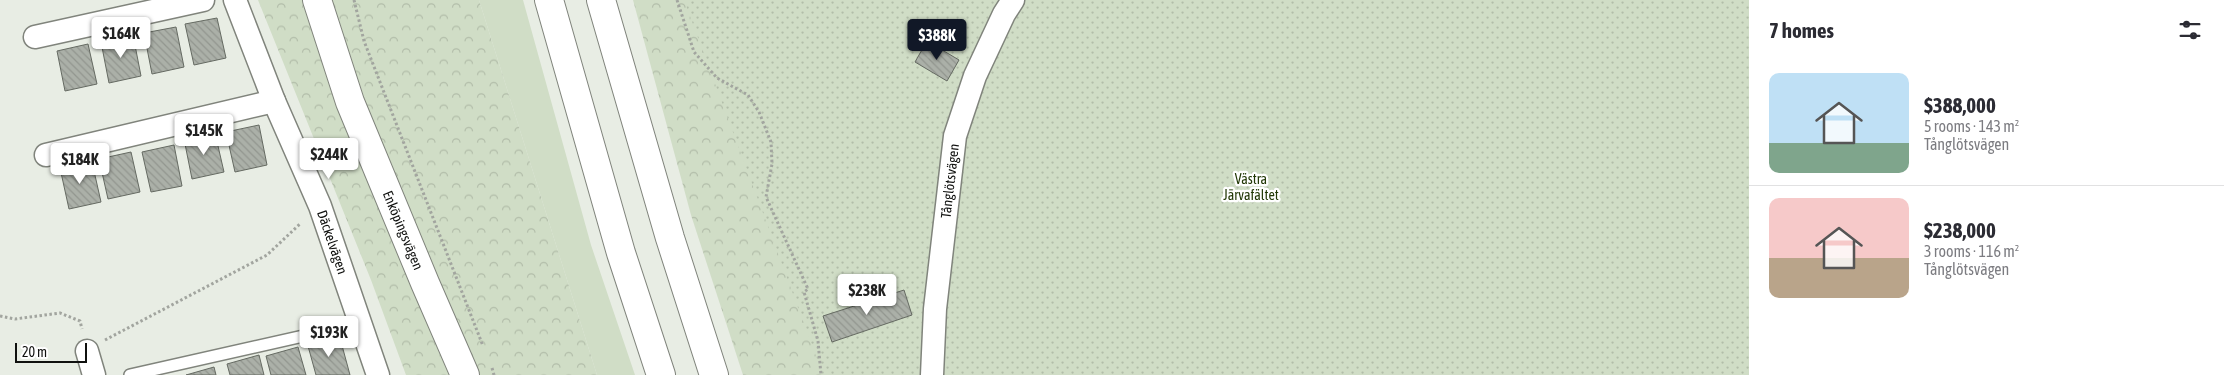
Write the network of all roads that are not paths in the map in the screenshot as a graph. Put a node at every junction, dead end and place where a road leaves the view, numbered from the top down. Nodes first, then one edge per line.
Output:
1 (203, 0) edge
2 (235, 0) edge
3 (317, 0) edge
4 (549, 0) edge
5 (600, 0) edge
6 (1013, 0) edge
7 (34, 37) dead end
8 (274, 101) junction
9 (46, 155) dead end
10 (361, 323) junction
11 (87, 351) road end
12 (94, 375) edge
13 (130, 375) edge
14 (378, 375) edge
15 (465, 375) edge
16 (661, 375) edge
17 (714, 375) edge
18 (932, 375) edge

1 - 7 street
2 - 8 street, Däckelvägen
3 - 15 main road, Enköpingsvägen
4 - 16 main road
5 - 17 main road
6 - 18 street, Tånglötsvägen
8 - 9 street
8 - 10 street, Däckelvägen
10 - 13 lane
10 - 14 street, Däckelvägen
11 - 12 street

